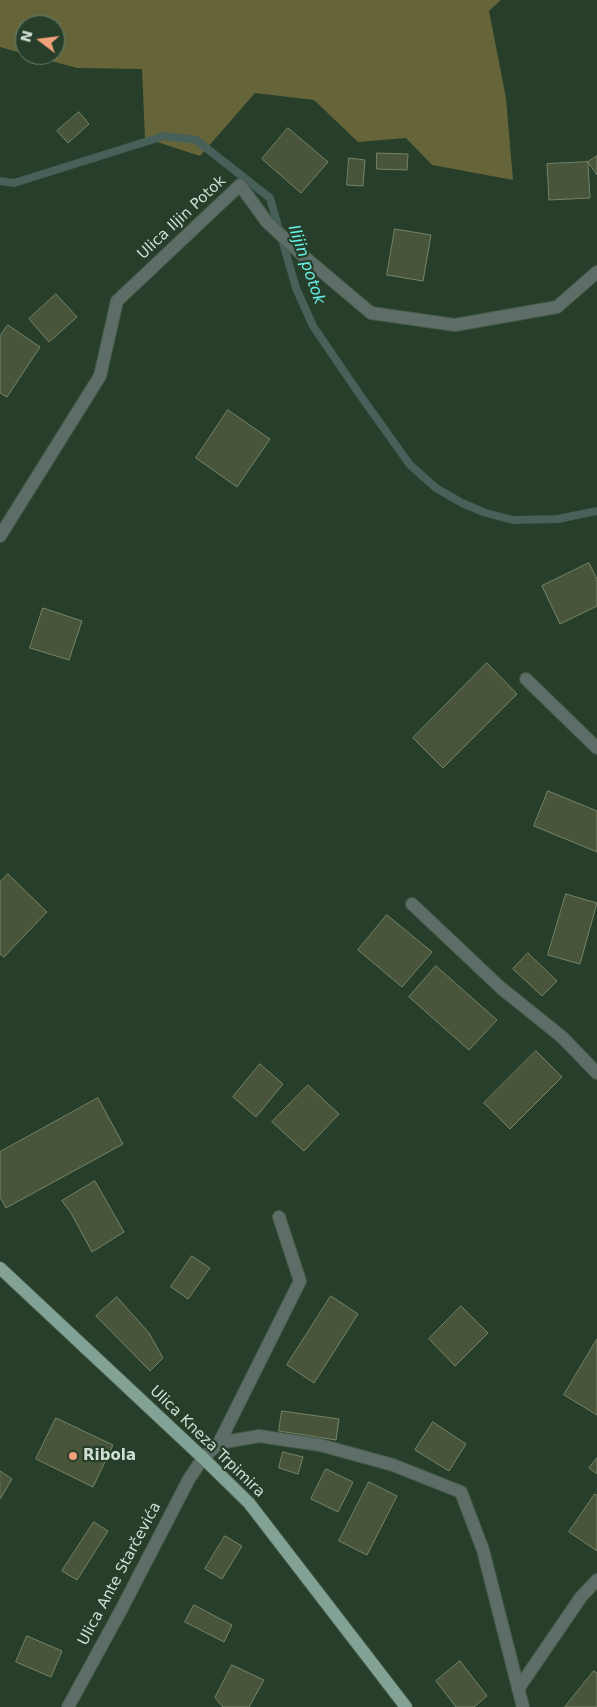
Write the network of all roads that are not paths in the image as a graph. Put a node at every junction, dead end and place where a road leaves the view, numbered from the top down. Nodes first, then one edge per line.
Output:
1 (597, 272) edge
2 (0, 536) edge
3 (526, 679) dead end
4 (597, 748) edge
5 (412, 904) dead end
6 (597, 1073) edge
7 (279, 1217) dead end
8 (0, 1268) edge
9 (219, 1443) junction
10 (203, 1458) junction
11 (597, 1580) edge
12 (518, 1689) junction
13 (68, 1707) edge
14 (406, 1707) edge
15 (523, 1707) edge

1 - 2 street, Ulica Iljin Potok
3 - 4 street
5 - 6 street
7 - 9 street
8 - 10 main road, Ulica Kneza Trpimira
9 - 10 street, Ulica Ante Starčevića
9 - 12 street
10 - 13 street, Ulica Ante Starčevića
10 - 14 main road, Ulica Kneza Trpimira
11 - 12 street
12 - 15 street

